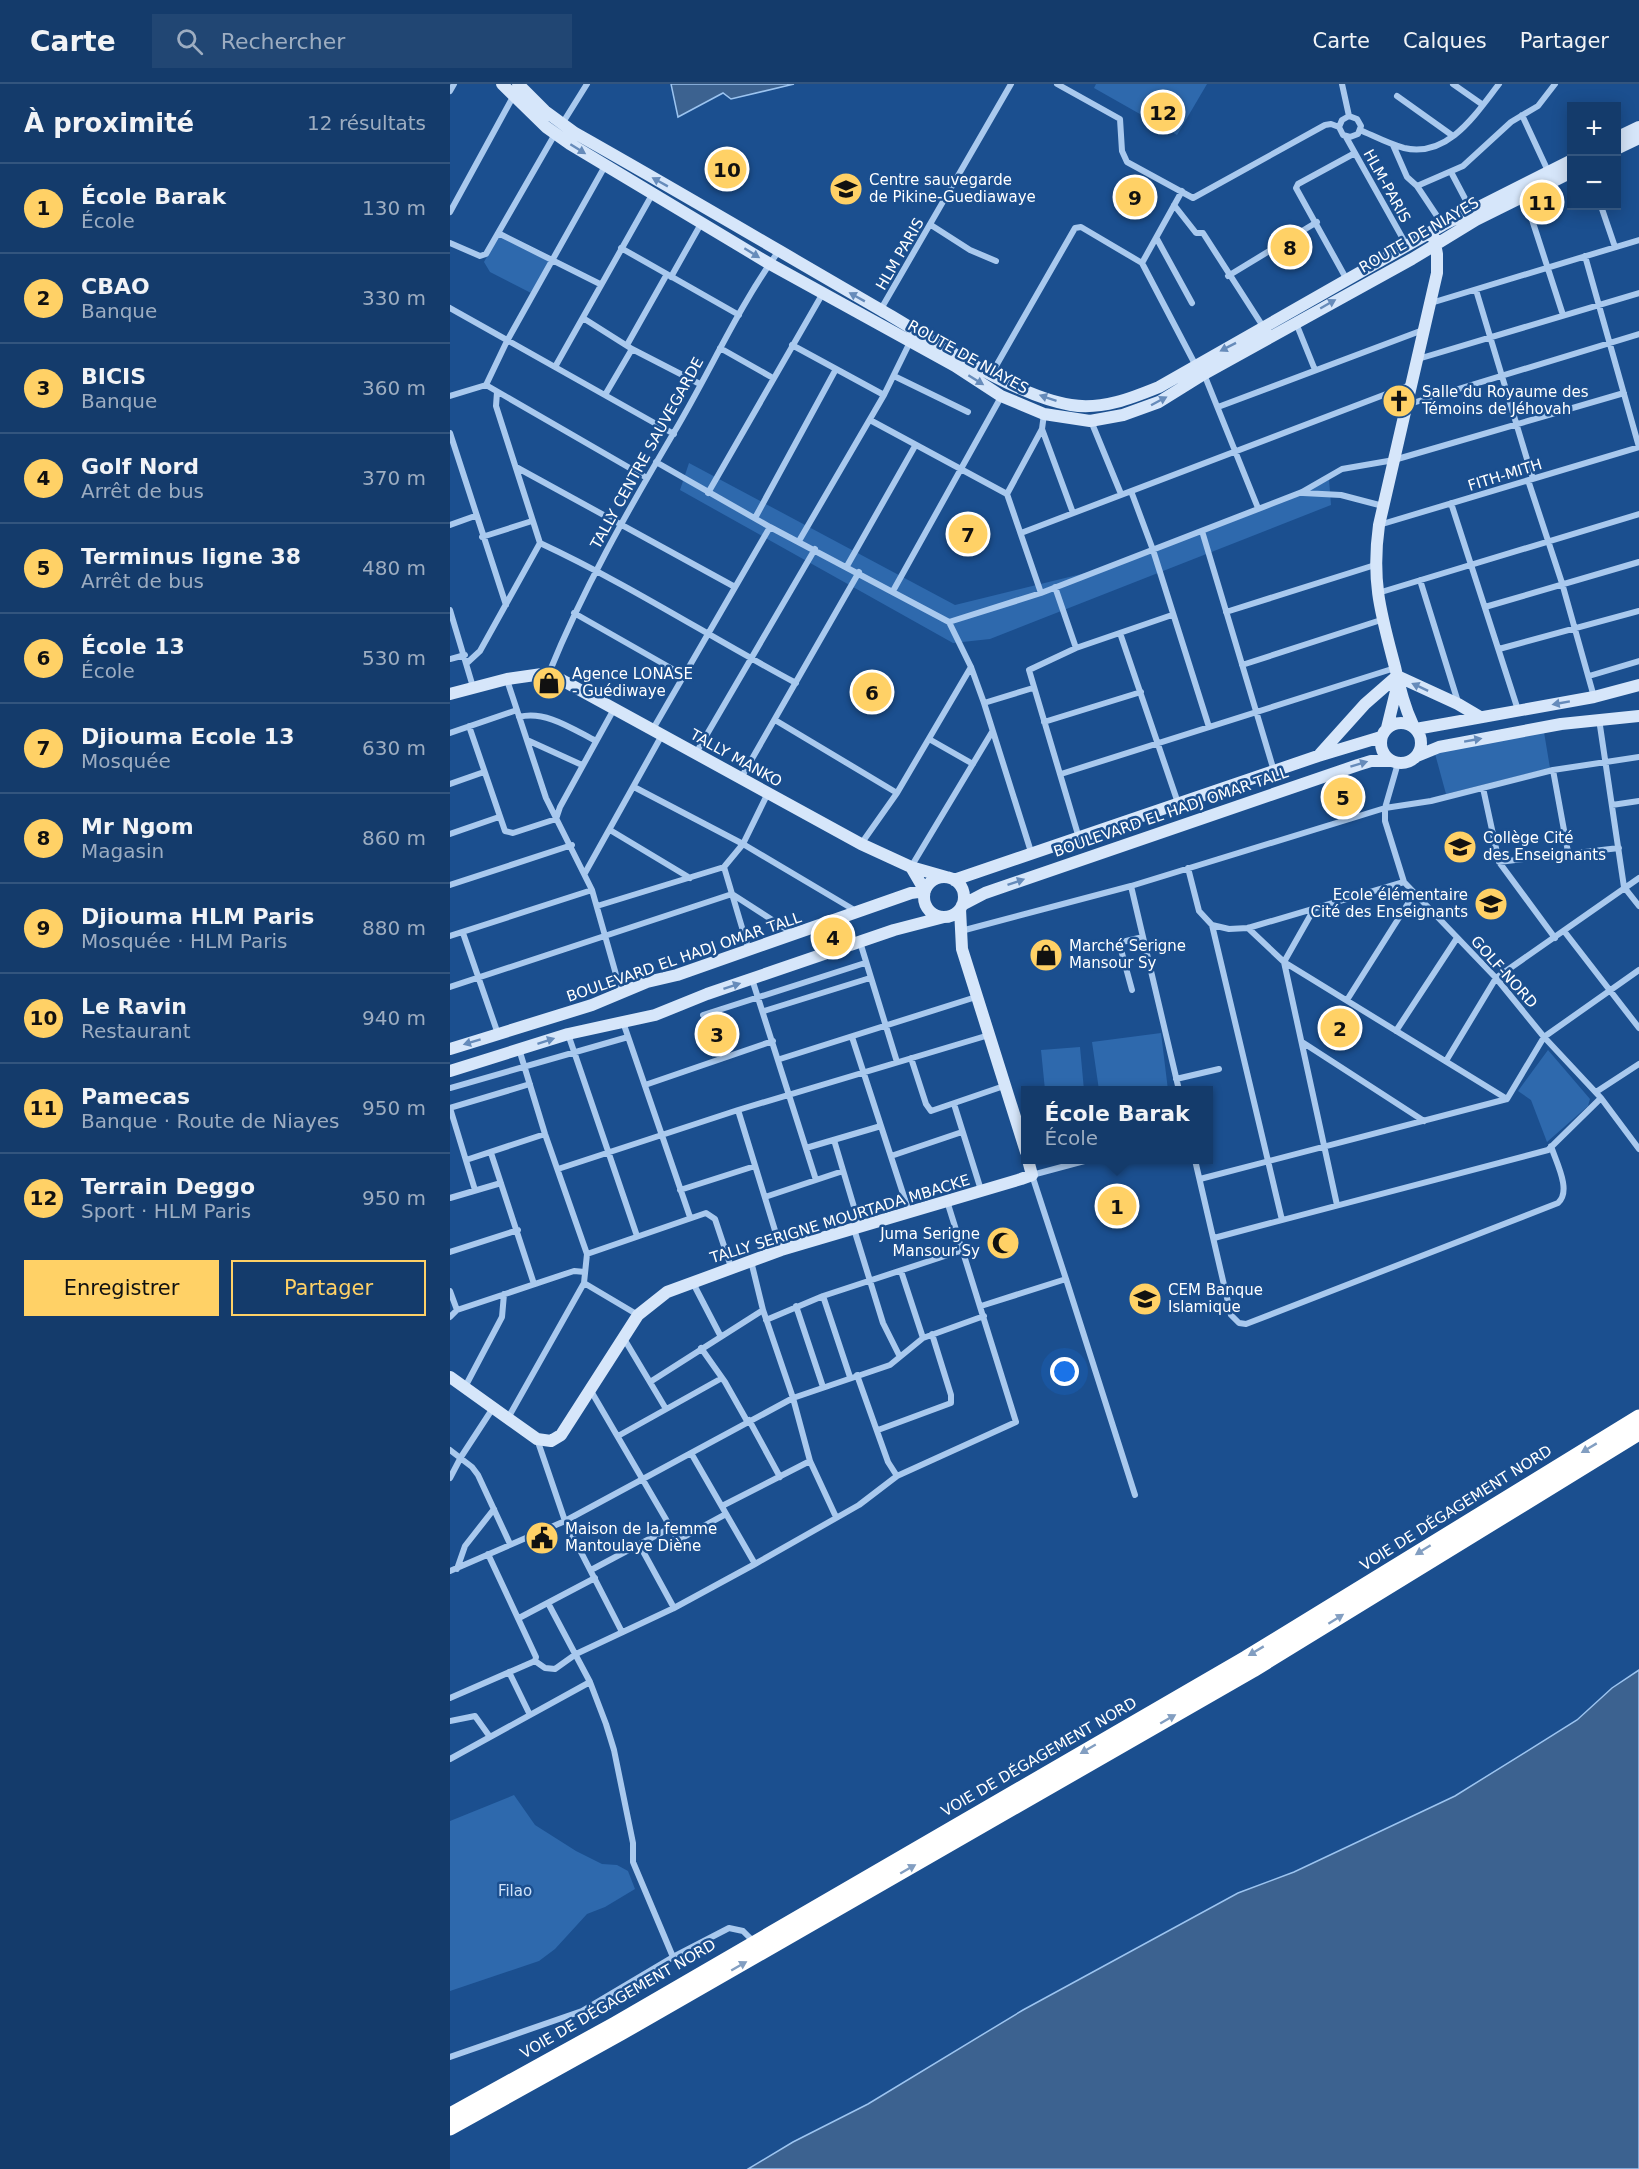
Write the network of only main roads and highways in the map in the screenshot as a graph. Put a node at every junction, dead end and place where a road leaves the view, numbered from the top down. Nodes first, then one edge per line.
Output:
1 (502, 84) edge
2 (516, 90) edge
3 (1639, 127) edge
4 (558, 129) junction
5 (1621, 136) edge
6 (1639, 138) edge
7 (1621, 147) edge
8 (1567, 162) edge
9 (1567, 174) edge
10 (1437, 234) junction
11 (1200, 370) junction
12 (1397, 675) junction
13 (1639, 685) edge
14 (450, 694) edge
15 (1639, 716) edge
16 (1480, 717) junction
17 (1415, 727) junction
18 (1384, 732) junction
19 (1318, 756) junction
20 (1417, 756) junction
21 (1395, 762) junction
22 (911, 867) junction
23 (950, 879) junction
24 (925, 891) junction
25 (961, 907) junction
26 (945, 917) junction
27 (962, 950) junction
28 (450, 1049) edge
29 (450, 1071) edge
30 (1021, 1137) edge
31 (1029, 1164) edge
32 (450, 1377) edge
33 (1639, 1417) edge
34 (1639, 1433) edge
35 (450, 2115) edge
36 (450, 2128) edge

1 - 2 main road, ROUTE DE NIAYES
2 - 4 main road, ROUTE DE NIAYES
3 - 5 main road
11 -> 4 main road, ROUTE DE NIAYES
4 -> 11 main road, ROUTE DE NIAYES
6 - 7 main road
8 - 10 main road, ROUTE DE NIAYES
9 - 10 main road, ROUTE DE NIAYES
10 -> 11 main road, ROUTE DE NIAYES
11 -> 10 main road, ROUTE DE NIAYES
10 - 12 main road
16 -> 12 main road
12 - 17 main road
12 - 18 main road
12 - 19 main road
13 -> 16 main road, BOULEVARD EL HADJ OMAR TALL
14 - 22 main road, TALLY MANKO
20 -> 15 main road, BOULEVARD EL HADJ OMAR TALL
16 - 17 main road, BOULEVARD EL HADJ OMAR TALL
17 - 18 main road, BOULEVARD EL HADJ OMAR TALL
17 - 20 main road
18 - 19 main road, BOULEVARD EL HADJ OMAR TALL
18 - 21 main road
19 - 23 main road, BOULEVARD EL HADJ OMAR TALL
20 - 21 main road, BOULEVARD EL HADJ OMAR TALL
25 -> 21 main road, BOULEVARD EL HADJ OMAR TALL
22 - 23 main road, TALLY MANKO
22 - 24 main road
23 - 24 main road
23 - 25 main road
24 - 26 main road
24 -> 28 main road, BOULEVARD EL HADJ OMAR TALL
25 - 26 main road
25 - 27 main road
26 - 27 main road
29 -> 26 main road
27 - 30 main road
31 - 32 main road, TALLY SERIGNE MOURTADA MBACKE
33 -> 35 highway, VOIE DE DÉGAGEMENT NORD
36 -> 34 highway, VOIE DE DÉGAGEMENT NORD

